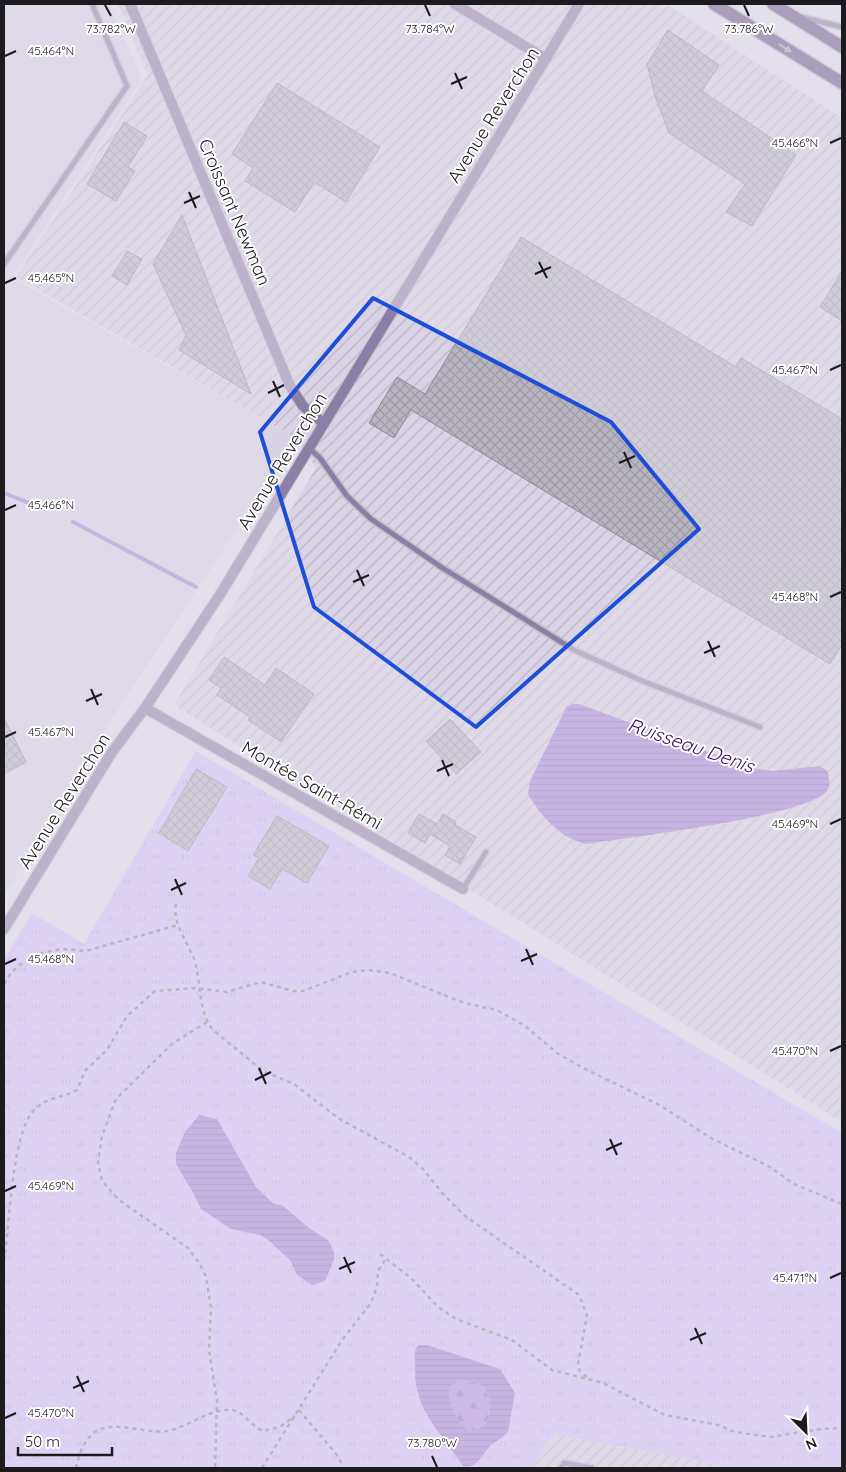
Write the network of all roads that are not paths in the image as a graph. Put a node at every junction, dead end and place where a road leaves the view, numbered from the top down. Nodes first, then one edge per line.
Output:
1 (92, 4) edge
2 (130, 4) edge
3 (455, 4) edge
4 (579, 4) edge
5 (714, 4) edge
6 (773, 4) edge
7 (790, 14) junction
8 (842, 27) edge
9 (842, 47) edge
10 (546, 59) junction
11 (842, 83) edge
12 (4, 264) edge
13 (324, 424) junction
14 (309, 448) junction
15 (145, 708) junction
16 (760, 727) dead end
17 (486, 852) dead end
18 (463, 889) joint
19 (4, 928) edge
20 (561, 1468) edge
21 (592, 1468) edge

1 - 12 lane
2 - 13 street, Croissant Newman
3 - 10 street
4 - 10 street, Avenue Reverchon
5 -> 11 main road
6 - 7 main road
7 - 8 lane
7 - 9 main road
10 - 13 street, Avenue Reverchon
13 - 14 street, Avenue Reverchon
14 - 15 street, Avenue Reverchon
14 - 16 lane
15 - 18 street, Montée Saint-Rémi
15 - 19 street, Avenue Reverchon
17 - 18 lane
20 - 21 lane

